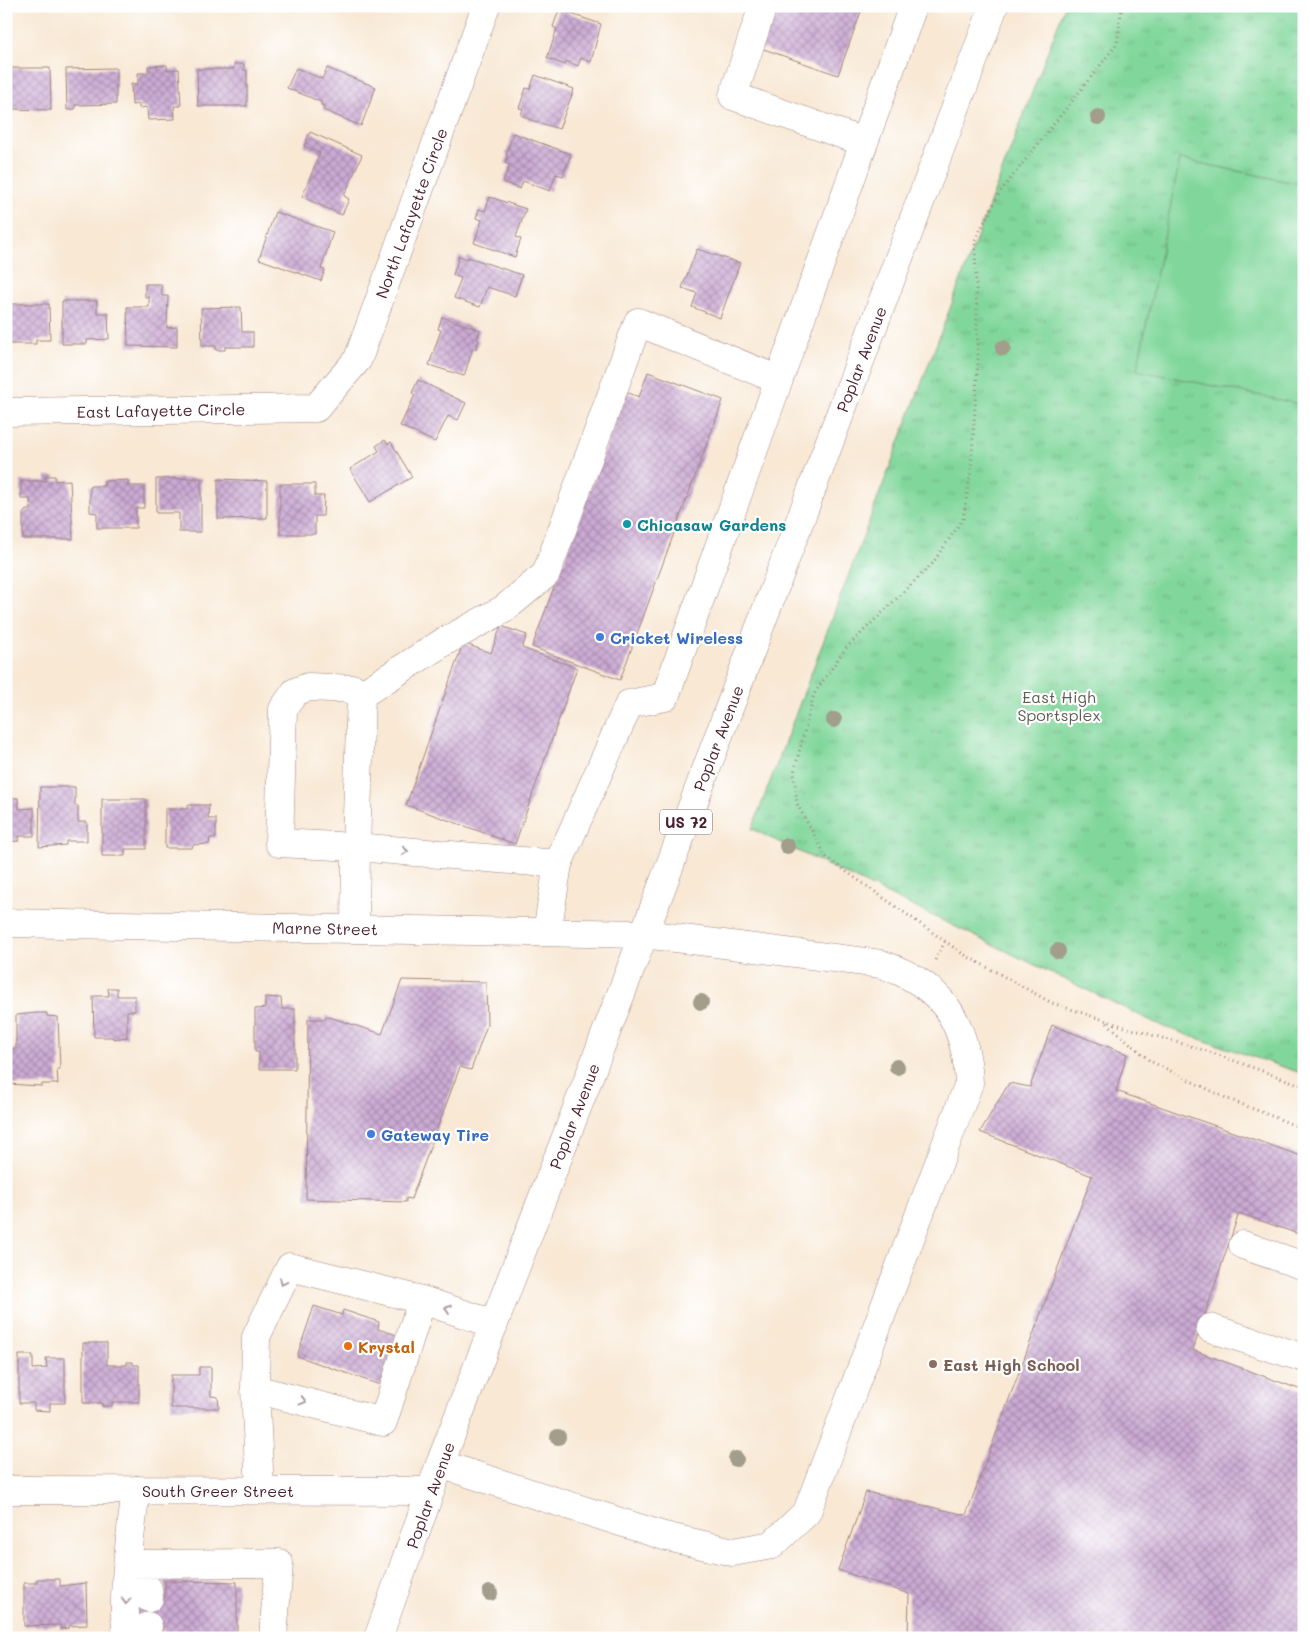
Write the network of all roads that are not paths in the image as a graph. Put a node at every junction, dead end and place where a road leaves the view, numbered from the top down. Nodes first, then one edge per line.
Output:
1 (486, 6) edge
2 (763, 6) edge
3 (913, 6) edge
4 (994, 6) edge
5 (864, 142) junction
6 (778, 380) junction
7 (316, 408) joint
8 (6, 412) edge
9 (361, 695) junction
10 (356, 847) junction
11 (558, 864) junction
12 (6, 923) edge
13 (355, 929) junction
14 (547, 932) junction
15 (644, 934) junction
16 (1244, 1246) dead end
17 (1304, 1266) edge
18 (422, 1300) junction
19 (494, 1324) junction
20 (1210, 1328) dead end
21 (1304, 1358) edge
22 (255, 1389) junction
23 (440, 1464) junction
24 (6, 1490) edge
25 (136, 1490) junction
26 (260, 1490) junction
27 (430, 1491) junction
28 (128, 1564) junction
29 (149, 1598) dead end
30 (140, 1634) edge
31 (273, 1638) edge
32 (378, 1638) edge

1 - 7 street, North Lafayette Circle
2 - 5 street
3 - 5 street
4 - 15 street, Poplar Avenue / US 72
5 - 6 street
6 - 9 street
6 - 11 street
7 - 8 street, East Lafayette Circle
9 - 10 street
9 - 10 street
10 -> 11 street
10 - 13 street
11 - 14 street
12 - 13 street, Marne Street
13 - 14 street, Marne Street
14 - 15 street, Marne Street
15 - 19 street, Poplar Avenue / US 72
15 - 23 street, Marne Street
16 - 17 street
19 -> 18 street
22 -> 18 street
18 -> 22 street
19 - 23 street, Poplar Avenue / US 72
20 - 21 street
22 - 26 street
23 - 27 street, Poplar Avenue / US 72
24 - 25 street, South Greer Street
25 - 26 street, South Greer Street
25 - 28 street
26 - 27 street, South Greer Street
27 - 32 street, Poplar Avenue / US 72
28 - 29 street
28 -> 30 street
28 - 31 street

